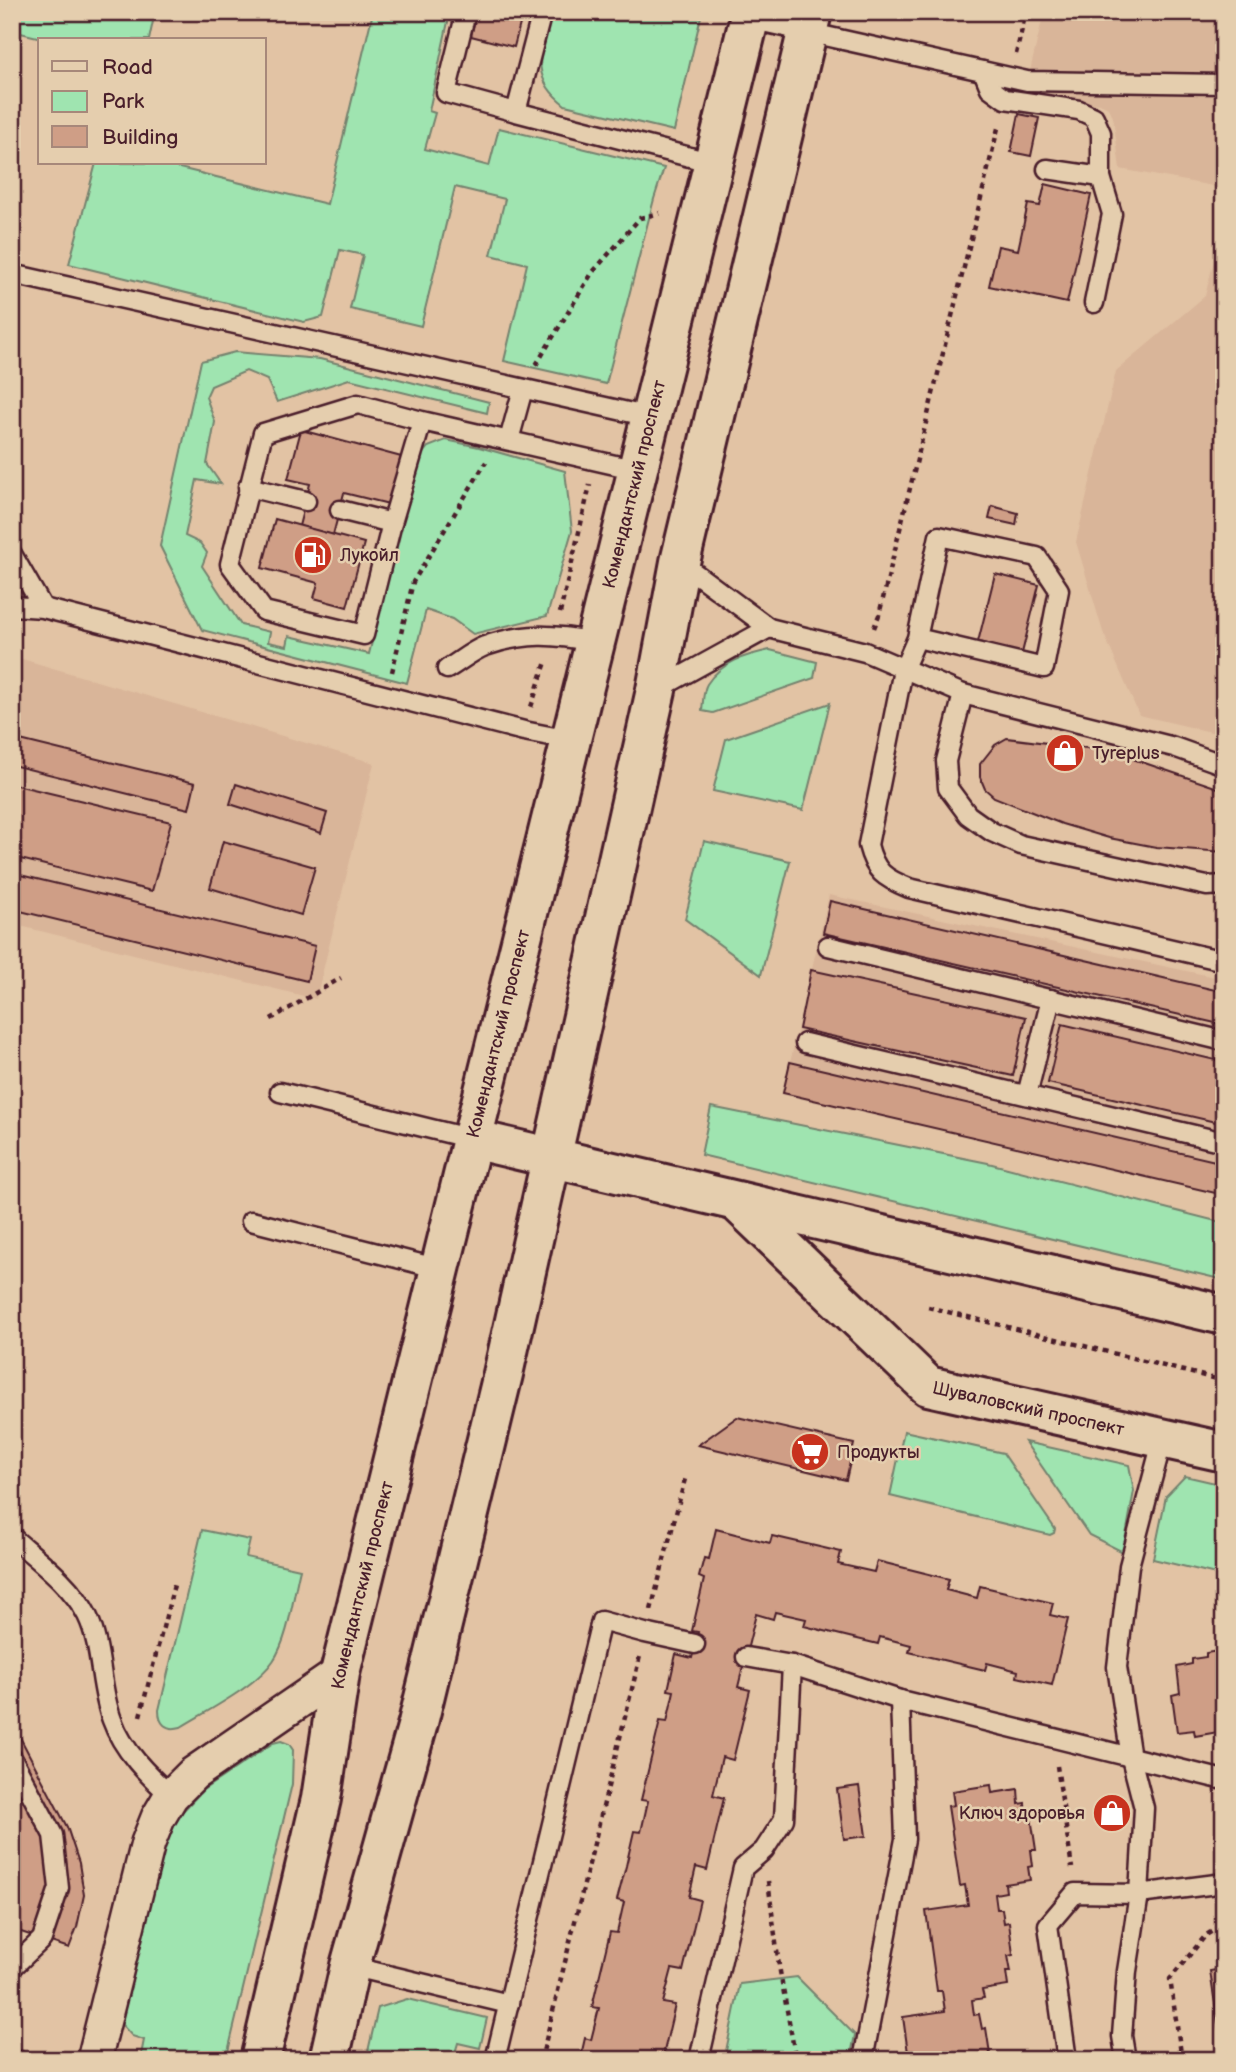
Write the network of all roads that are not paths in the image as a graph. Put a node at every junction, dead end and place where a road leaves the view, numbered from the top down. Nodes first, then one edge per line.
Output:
1 (466, 12) edge
2 (542, 12) edge
3 (750, 15) edge
4 (810, 23) edge
5 (983, 71) junction
6 (1224, 84) edge
7 (516, 112) junction
8 (713, 163) junction
9 (1047, 169) dead end
10 (1101, 177) junction
11 (12, 274) edge
12 (1094, 303) dead end
13 (523, 389) junction
14 (650, 417) junction
15 (422, 421) junction
16 (509, 440) junction
17 (637, 470) junction
18 (248, 487) junction
19 (306, 501) dead end
20 (340, 510) dead end
21 (392, 523) junction
22 (12, 554) edge
23 (680, 562) junction
24 (12, 606) edge
25 (43, 608) junction
26 (769, 628) junction
27 (917, 638) junction
28 (594, 642) junction
29 (447, 669) dead end
30 (903, 670) junction
31 (656, 690) junction
32 (963, 694) junction
33 (570, 740) junction
34 (1224, 765) edge
35 (1224, 885) edge
36 (828, 946) dead end
37 (1224, 961) edge
38 (1051, 999) junction
39 (1224, 1041) edge
40 (805, 1043) dead end
41 (280, 1092) dead end
42 (1027, 1095) junction
43 (472, 1139) junction
44 (1224, 1142) edge
45 (552, 1157) junction
46 (736, 1201) junction
47 (251, 1221) dead end
48 (440, 1269) junction
49 (1224, 1315) edge
50 (1163, 1438) junction
51 (1224, 1452) edge
52 (12, 1537) edge
53 (695, 1643) dead end
54 (746, 1657) dead end
55 (792, 1665) junction
56 (340, 1673) junction
57 (900, 1700) junction
58 (1131, 1758) junction
59 (13, 1761) edge
60 (1224, 1780) edge
61 (171, 1796) junction
62 (1224, 1883) edge
63 (1139, 1894) junction
64 (350, 1966) junction
65 (12, 1968) edge
66 (509, 2004) junction
67 (94, 2060) edge
68 (260, 2060) edge
69 (329, 2060) edge
70 (495, 2060) edge
71 (699, 2060) edge
72 (863, 2060) edge
73 (1067, 2060) edge
74 (1126, 2060) edge

1 - 7 lane
2 - 7 lane
3 - 4 lane
3 - 8 main road, Комендантский проспект
4 - 5 lane
4 - 23 main road
5 - 6 lane
5 - 10 lane
7 - 8 lane
8 - 14 main road, Комендантский проспект
9 - 10 lane
10 - 12 lane
11 - 13 lane
13 - 14 lane
13 - 16 lane
14 - 17 main road, Комендантский проспект
15 - 16 lane
15 - 18 lane
15 - 21 lane
16 - 17 lane
17 - 28 main road, Комендантский проспект
18 - 19 lane
18 - 21 lane
20 - 21 lane
22 - 25 lane
23 - 26 lane
23 - 31 main road
24 - 25 lane
25 - 33 lane
26 - 30 lane
26 - 31 lane
27 - 27 lane
27 - 30 lane
28 - 29 lane
28 - 33 main road, Комендантский проспект
30 - 32 lane
30 - 37 lane
31 - 45 main road
32 - 34 lane
32 - 35 lane
33 - 43 main road, Комендантский проспект
36 - 38 lane
38 - 39 lane
38 - 42 lane
40 - 42 lane
41 - 43 lane
42 - 44 lane
43 - 45 main road
43 - 48 main road, Комендантский проспект
45 - 46 main road
45 - 64 main road
46 - 49 main road
46 - 50 main road, Шуваловский проспект
47 - 48 lane
48 - 56 main road, Комендантский проспект
50 - 51 main road, Шуваловский проспект
50 - 58 lane
52 - 61 lane
53 - 66 lane
54 - 55 lane
55 - 57 lane
55 - 71 lane
56 - 61 street
56 - 68 main road, Комендантский проспект
57 - 58 lane
57 - 72 lane
58 - 60 lane
58 - 63 lane
59 - 65 lane
61 - 67 street
62 - 63 lane
63 - 73 lane
63 - 74 lane
64 - 66 lane
64 - 69 main road
66 - 70 lane

